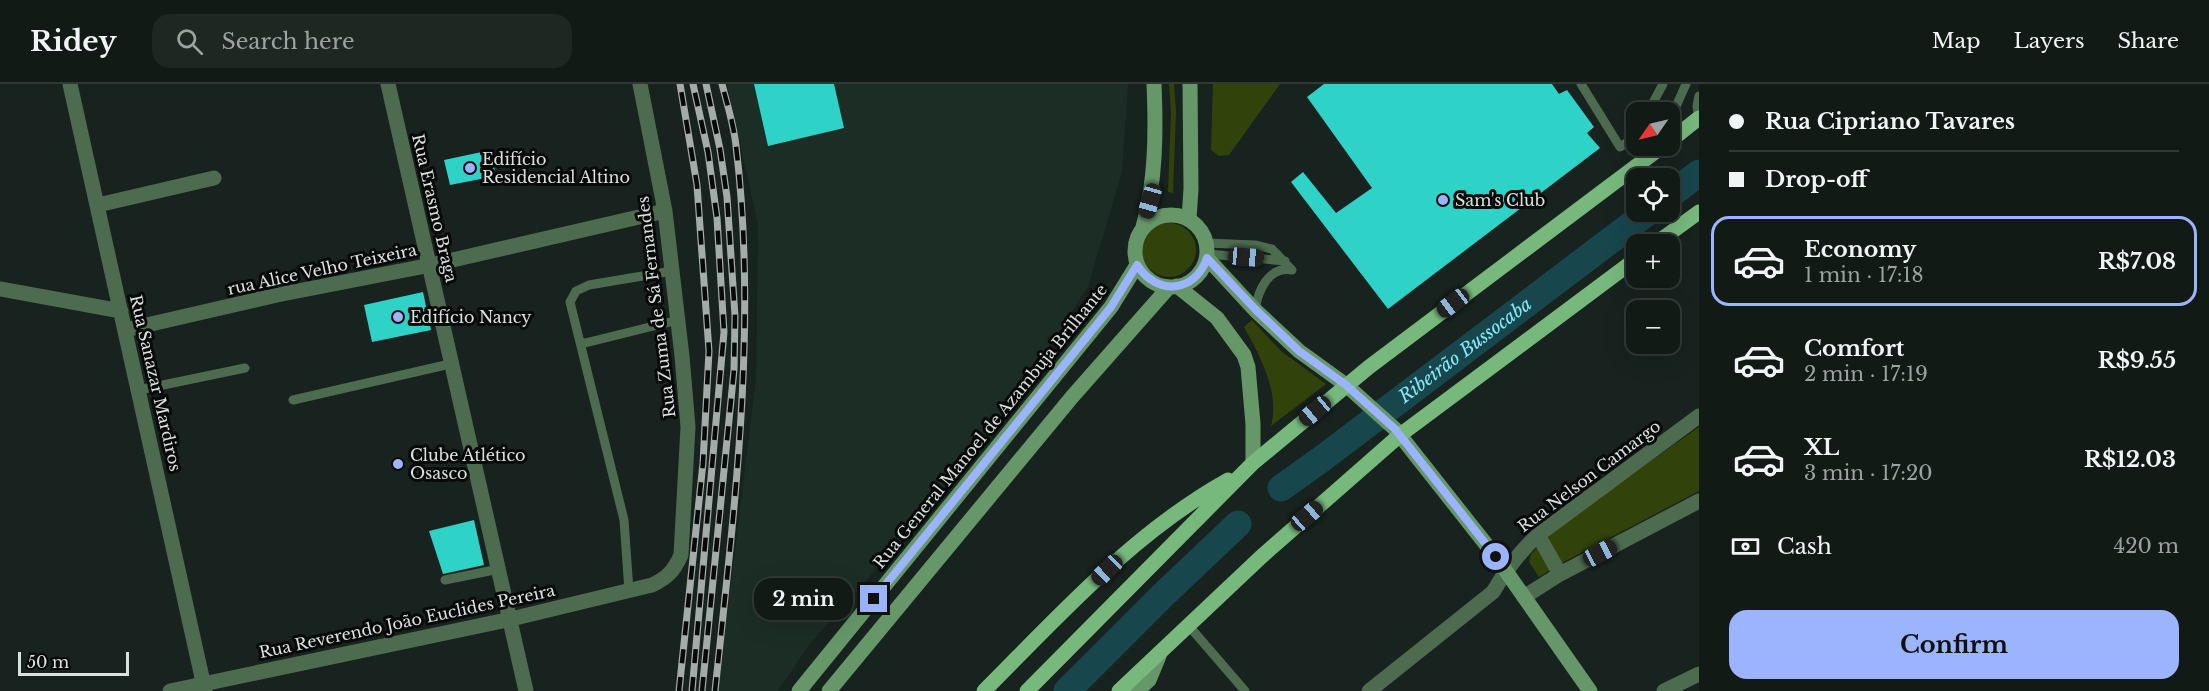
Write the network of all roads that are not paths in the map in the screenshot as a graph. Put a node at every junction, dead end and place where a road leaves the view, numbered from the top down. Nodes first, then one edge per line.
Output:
1 (70, 84) edge
2 (388, 84) edge
3 (640, 84) edge
4 (1154, 84) edge
5 (1190, 84) edge
6 (1581, 84) edge
7 (1663, 84) edge
8 (1686, 84) edge
9 (1699, 96) edge
10 (1653, 102) edge
11 (1678, 102) edge
12 (1699, 118) edge
13 (1680, 133) edge
14 (1626, 143) edge
15 (1649, 156) edge
16 (214, 178) dead end
17 (98, 205) junction
18 (665, 211) junction
19 (1699, 212) edge
20 (1189, 219) junction
21 (1143, 227) junction
22 (1669, 234) edge
23 (1207, 252) junction
24 (431, 265) junction
25 (1137, 265) junction
26 (1626, 266) edge
27 (672, 271) junction
28 (1173, 286) junction
29 (0, 289) edge
30 (1256, 310) junction
31 (121, 311) junction
32 (678, 320) junction
33 (125, 330) junction
34 (581, 344) junction
35 (450, 364) junction
36 (245, 368) dead end
37 (1349, 388) junction
38 (139, 390) junction
39 (293, 400) dead end
40 (1699, 417) edge
41 (1397, 432) junction
42 (1248, 467) junction
43 (1699, 501) edge
44 (1538, 535) junction
45 (499, 569) junction
46 (1506, 570) junction
47 (1560, 574) junction
48 (445, 580) dead end
49 (652, 585) joint
50 (629, 591) junction
51 (1524, 597) junction
52 (511, 619) junction
53 (1189, 626) junction
54 (1159, 656) junction
55 (1699, 674) edge
56 (204, 687) edge
57 (170, 691) edge
58 (526, 691) edge
59 (799, 691) edge
60 (829, 691) edge
61 (984, 691) edge
62 (1027, 691) edge
63 (1119, 691) edge
64 (1137, 691) edge
65 (1245, 691) edge
66 (1369, 691) edge
67 (1590, 691) edge
68 (1665, 691) edge

1 - 17 street, Rua Sanazar Mardiros
2 - 24 street, Rua Erasmo Braga
3 - 18 street, Rua Zuma de Sá Fernandes
4 - 21 main road
5 - 20 main road
6 - 14 lane
7 - 10 lane
8 - 11 lane
9 - 12 lane
12 - 13 main road
15 - 37 main road
16 - 17 street
17 - 31 street, Rua Sanazar Mardiros
18 - 24 street, rua Alice Velho Teixeira
18 - 27 street, Rua Zuma de Sá Fernandes
19 - 22 main road
20 - 21 main road
20 - 23 main road
21 - 25 main road
23 - 28 main road
23 - 30 main road
23 - 30 lane
24 - 33 street, rua Alice Velho Teixeira
24 - 35 street, Rua Erasmo Braga
25 - 28 main road
25 - 59 main road, Rua General Manoel de Azambuja Brilhante
26 - 41 main road
27 - 32 street, Rua Zuma de Sá Fernandes
27 - 34 lane
28 - 42 main road
28 - 60 main road
29 - 31 street
30 - 37 main road
31 - 33 street, Rua Sanazar Mardiros
32 - 34 lane
32 - 49 street, Rua Zuma de Sá Fernandes
33 - 38 street, Rua Sanazar Mardiros
34 - 50 lane
35 - 39 lane
35 - 45 street, Rua Erasmo Braga
36 - 38 lane
37 - 41 main road
37 - 42 main road
38 - 56 street, Rua Sanazar Mardiros
40 - 44 street, Rua Nelson Camargo
41 - 46 main road
41 - 53 main road
42 - 61 main road
42 - 62 main road
43 - 47 street
44 - 46 street, Rua Nelson Camargo
44 - 47 street
45 - 48 lane
45 - 52 street, Rua Erasmo Braga
46 - 51 main road
46 - 66 street, Rua Nelson Camargo
47 - 51 street
49 - 50 street, Rua Reverendo João Euclides Pereira
50 - 52 street, Rua Reverendo João Euclides Pereira
51 - 67 main road
52 - 56 street, Rua Reverendo João Euclides Pereira
52 - 58 street, Rua Erasmo Braga
53 - 54 main road
53 - 65 lane
54 - 63 main road
54 - 64 main road
55 - 68 street
56 - 57 street, Rua Reverendo João Euclides Pereira

